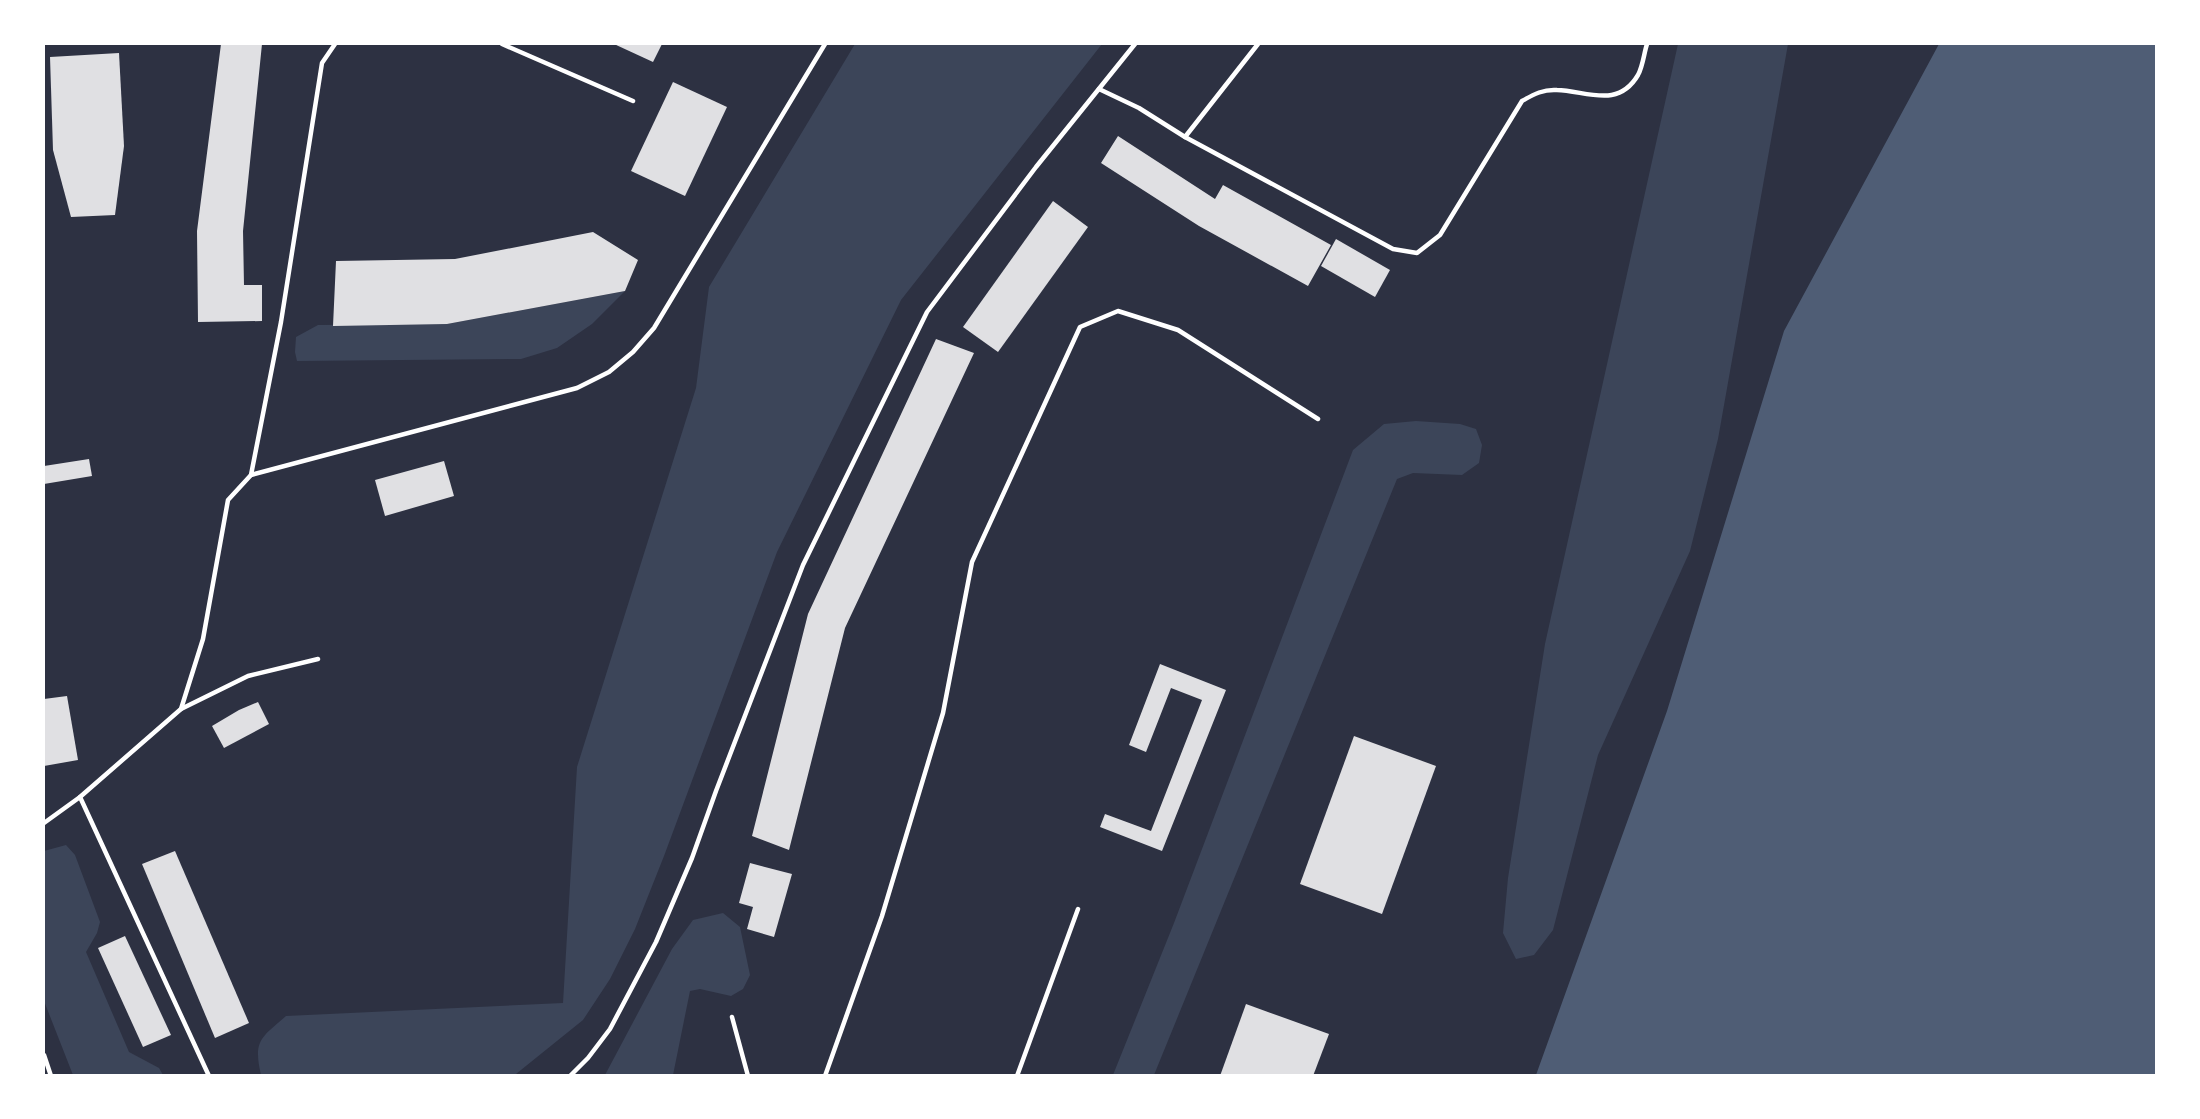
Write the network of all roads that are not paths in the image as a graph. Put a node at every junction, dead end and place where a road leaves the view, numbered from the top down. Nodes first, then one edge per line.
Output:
1 (335, 44) edge
2 (502, 44) edge
3 (825, 44) edge
4 (1136, 44) edge
5 (1258, 44) edge
6 (1647, 44) edge
7 (1099, 89) junction
8 (633, 101) dead end
9 (1185, 137) junction
10 (1318, 419) dead end
11 (251, 475) junction
12 (318, 659) dead end
13 (181, 709) junction
14 (80, 797) junction
15 (44, 823) edge
16 (1078, 909) dead end
17 (732, 1017) dead end
18 (44, 1055) edge
19 (51, 1076) edge
20 (209, 1076) edge
21 (570, 1076) edge
22 (748, 1076) edge
23 (825, 1076) edge
24 (1017, 1076) edge

1 - 11 lane
2 - 8 lane
3 - 11 lane
4 - 7 lane
5 - 9 lane
6 - 9 lane
7 - 9 lane
7 - 21 lane
10 - 23 lane
11 - 13 lane
12 - 13 lane
13 - 14 lane
14 - 15 lane
14 - 20 lane
16 - 24 lane
17 - 22 lane
18 - 19 lane

